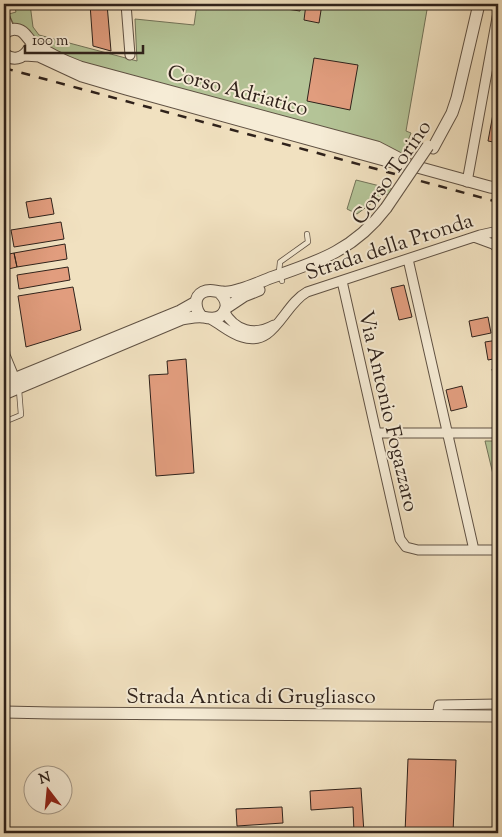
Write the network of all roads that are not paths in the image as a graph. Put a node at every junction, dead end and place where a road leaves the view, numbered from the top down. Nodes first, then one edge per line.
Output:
1 (126, 4) edge
2 (473, 4) edge
3 (479, 4) edge
4 (498, 12) edge
5 (4, 16) edge
6 (6, 32) edge
7 (29, 40) junction
8 (4, 54) edge
9 (25, 55) junction
10 (130, 55) dead end
11 (242, 116) junction
12 (431, 147) junction
13 (467, 182) junction
14 (494, 187) edge
15 (497, 231) edge
16 (307, 234) dead end
17 (474, 237) junction
18 (498, 247) edge
19 (408, 259) junction
20 (281, 278) junction
21 (342, 281) junction
22 (220, 293) junction
23 (196, 302) junction
24 (225, 309) junction
25 (207, 318) junction
26 (278, 323) junction
27 (4, 346) edge
28 (12, 384) edge
29 (4, 394) edge
30 (4, 422) edge
31 (376, 433) junction
32 (448, 433) junction
33 (498, 433) edge
34 (474, 550) junction
35 (498, 550) edge
36 (498, 704) edge
37 (5, 714) edge
38 (434, 716) junction
39 (498, 716) edge

1 - 10 street
2 - 12 street, Corso Torino
3 - 12 street, Corso Torino
4 - 13 street
5 - 6 street
6 - 7 street, Corso Adriatico
7 - 9 street
7 - 11 street, Corso Adriatico
8 - 9 street, Corso Adriatico
9 - 11 street, Corso Adriatico
11 - 13 street, Corso Adriatico
12 - 20 street, Corso Torino, bridge
13 - 14 street, Corso Adriatico
15 - 17 street, Strada della Pronda
15 - 18 street
16 - 20 lane
17 - 18 street
17 - 19 street, Strada della Pronda
19 - 21 street, Strada della Pronda
19 - 32 street
20 - 22 street, Corso Torino
20 - 24 street, Corso Torino
21 - 26 street, Strada della Pronda
21 - 31 street, Via Antonio Fogazzaro
22 - 23 street, Corso Torino
22 - 24 street
23 - 25 street
23 - 28 street, Corso Torino
24 - 25 street, Corso Torino
24 - 26 street
25 - 26 street, Strada della Pronda
25 - 28 street, Corso Torino
27 - 28 street
28 - 29 street, Corso Torino
28 - 30 lane
31 - 32 street
31 - 34 street, Via Antonio Fogazzaro
32 - 33 street
32 - 34 street
34 - 35 street
36 - 38 street
37 - 38 street, Strada Antica di Grugliasco
38 - 39 street, Strada Antica di Grugliasco

